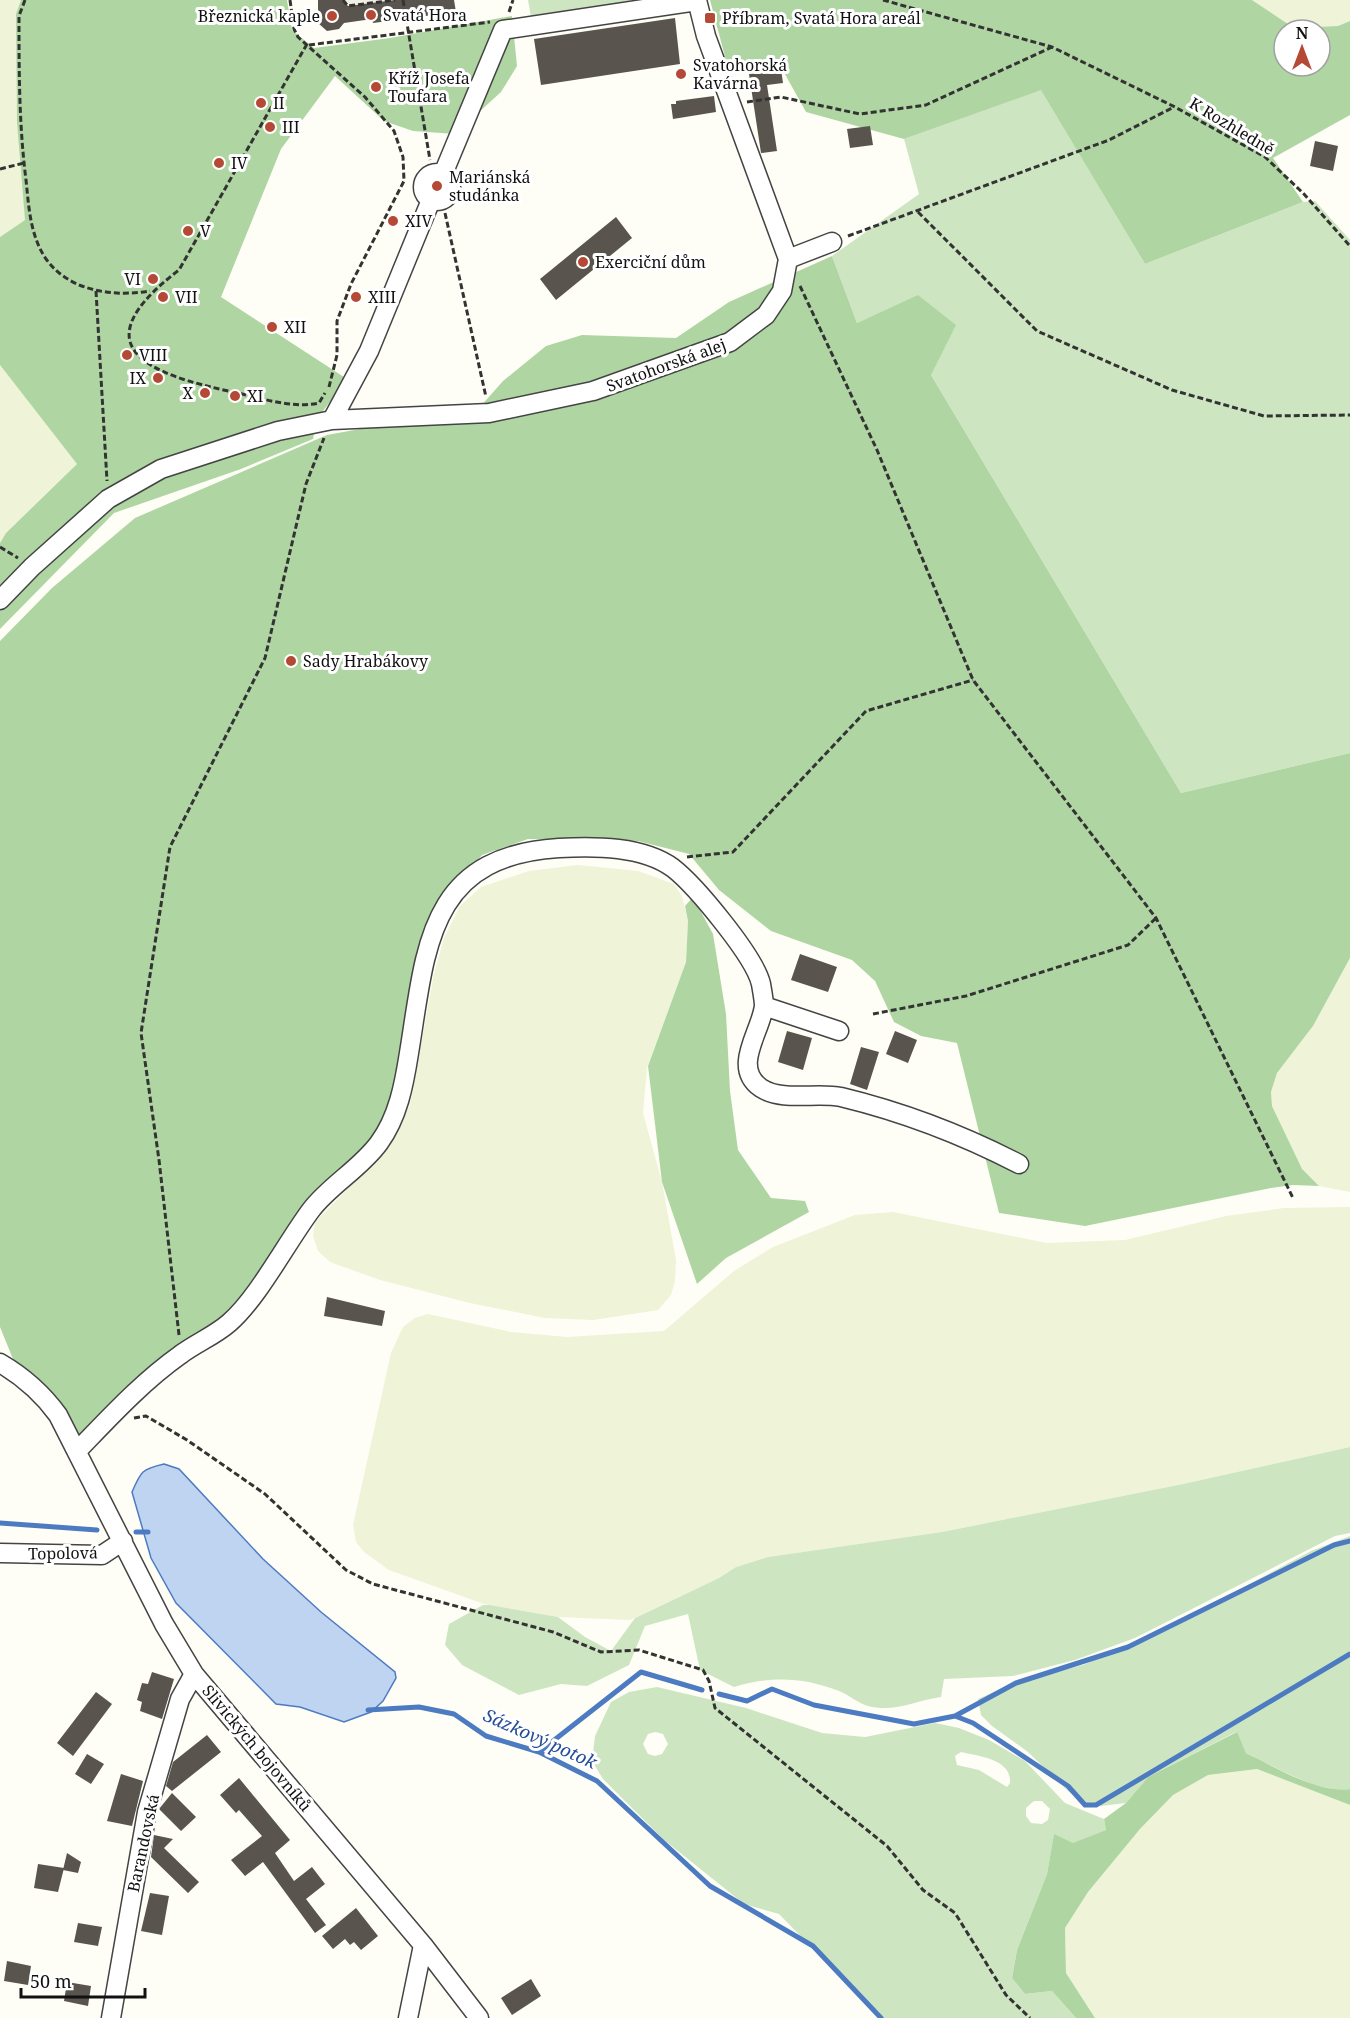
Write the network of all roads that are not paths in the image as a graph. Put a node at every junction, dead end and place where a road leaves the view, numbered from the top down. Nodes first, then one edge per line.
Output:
1 (697, 0) edge
2 (832, 242) road end
3 (788, 259) junction
4 (332, 420) junction
5 (0, 600) edge
6 (764, 1006) junction
7 (839, 1031) dead end
8 (1019, 1164) dead end
9 (0, 1363) edge
10 (78, 1450) junction
11 (123, 1541) junction
12 (0, 1553) edge
13 (194, 1674) junction
14 (423, 1945) junction
15 (111, 2018) edge
16 (408, 2018) edge
17 (479, 2018) edge

1 - 3 street
1 - 4 street
2 - 3 street
3 - 4 street, Svatohorská alej
4 - 5 street, Svatohorská alej
6 - 7 street
6 - 8 street
6 - 10 street
9 - 10 street, Slivických bojovníků
10 - 11 street, Slivických bojovníků
11 - 12 street, Topolová
11 - 13 street, Slivických bojovníků
13 - 14 street, Slivických bojovníků
13 - 15 street, Barandovská
14 - 16 street
14 - 17 street, Slivických bojovníků

